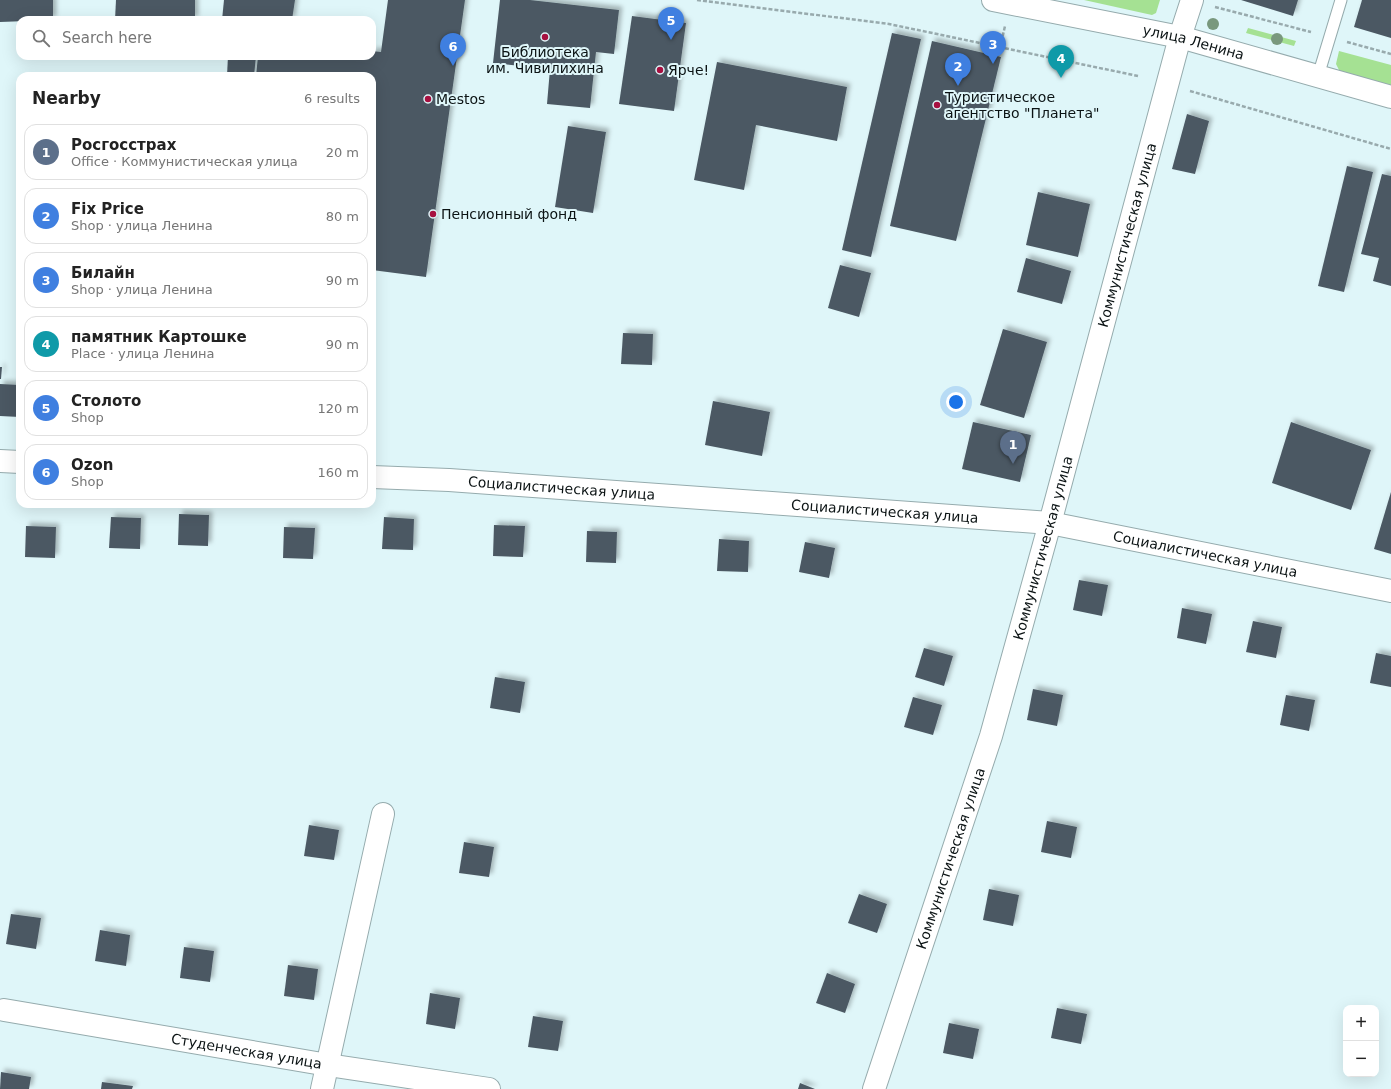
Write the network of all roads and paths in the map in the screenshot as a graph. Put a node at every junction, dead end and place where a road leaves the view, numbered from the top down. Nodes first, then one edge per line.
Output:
1 (697, 0) edge
2 (993, 0) edge
3 (1341, 0) edge
4 (1200, 3) edge
5 (1005, 26) dead end
6 (1180, 37) junction
7 (1330, 37) junction
8 (1000, 48) junction
9 (1391, 54) edge
10 (1138, 76) dead end
11 (1318, 76) junction
12 (1184, 90) dead end
13 (1391, 97) edge
14 (1391, 149) edge
15 (0, 461) edge
16 (16, 462) edge
17 (376, 476) edge
18 (1050, 523) junction
19 (1391, 591) edge
20 (383, 814) dead end
21 (4, 1010) dead end
22 (328, 1065) junction
23 (322, 1089) edge
24 (489, 1089) edge
25 (874, 1089) edge

1 - 8 path
2 - 6 street, улица Ленина
3 - 7 lane
4 - 6 street, Коммунистическая улица
4 - 7 path
5 - 8 path
6 - 11 street, улица Ленина
6 - 18 street, Коммунистическая улица
7 - 9 path
7 - 11 lane
8 - 10 path
11 - 13 street, улица Ленина
12 - 14 path
15 - 16 street
17 - 18 street, Социалистическая улица
18 - 19 street, Социалистическая улица
18 - 25 street, Коммунистическая улица
20 - 22 street
21 - 22 street, Студенческая улица
22 - 23 street
22 - 24 street, Студенческая улица

